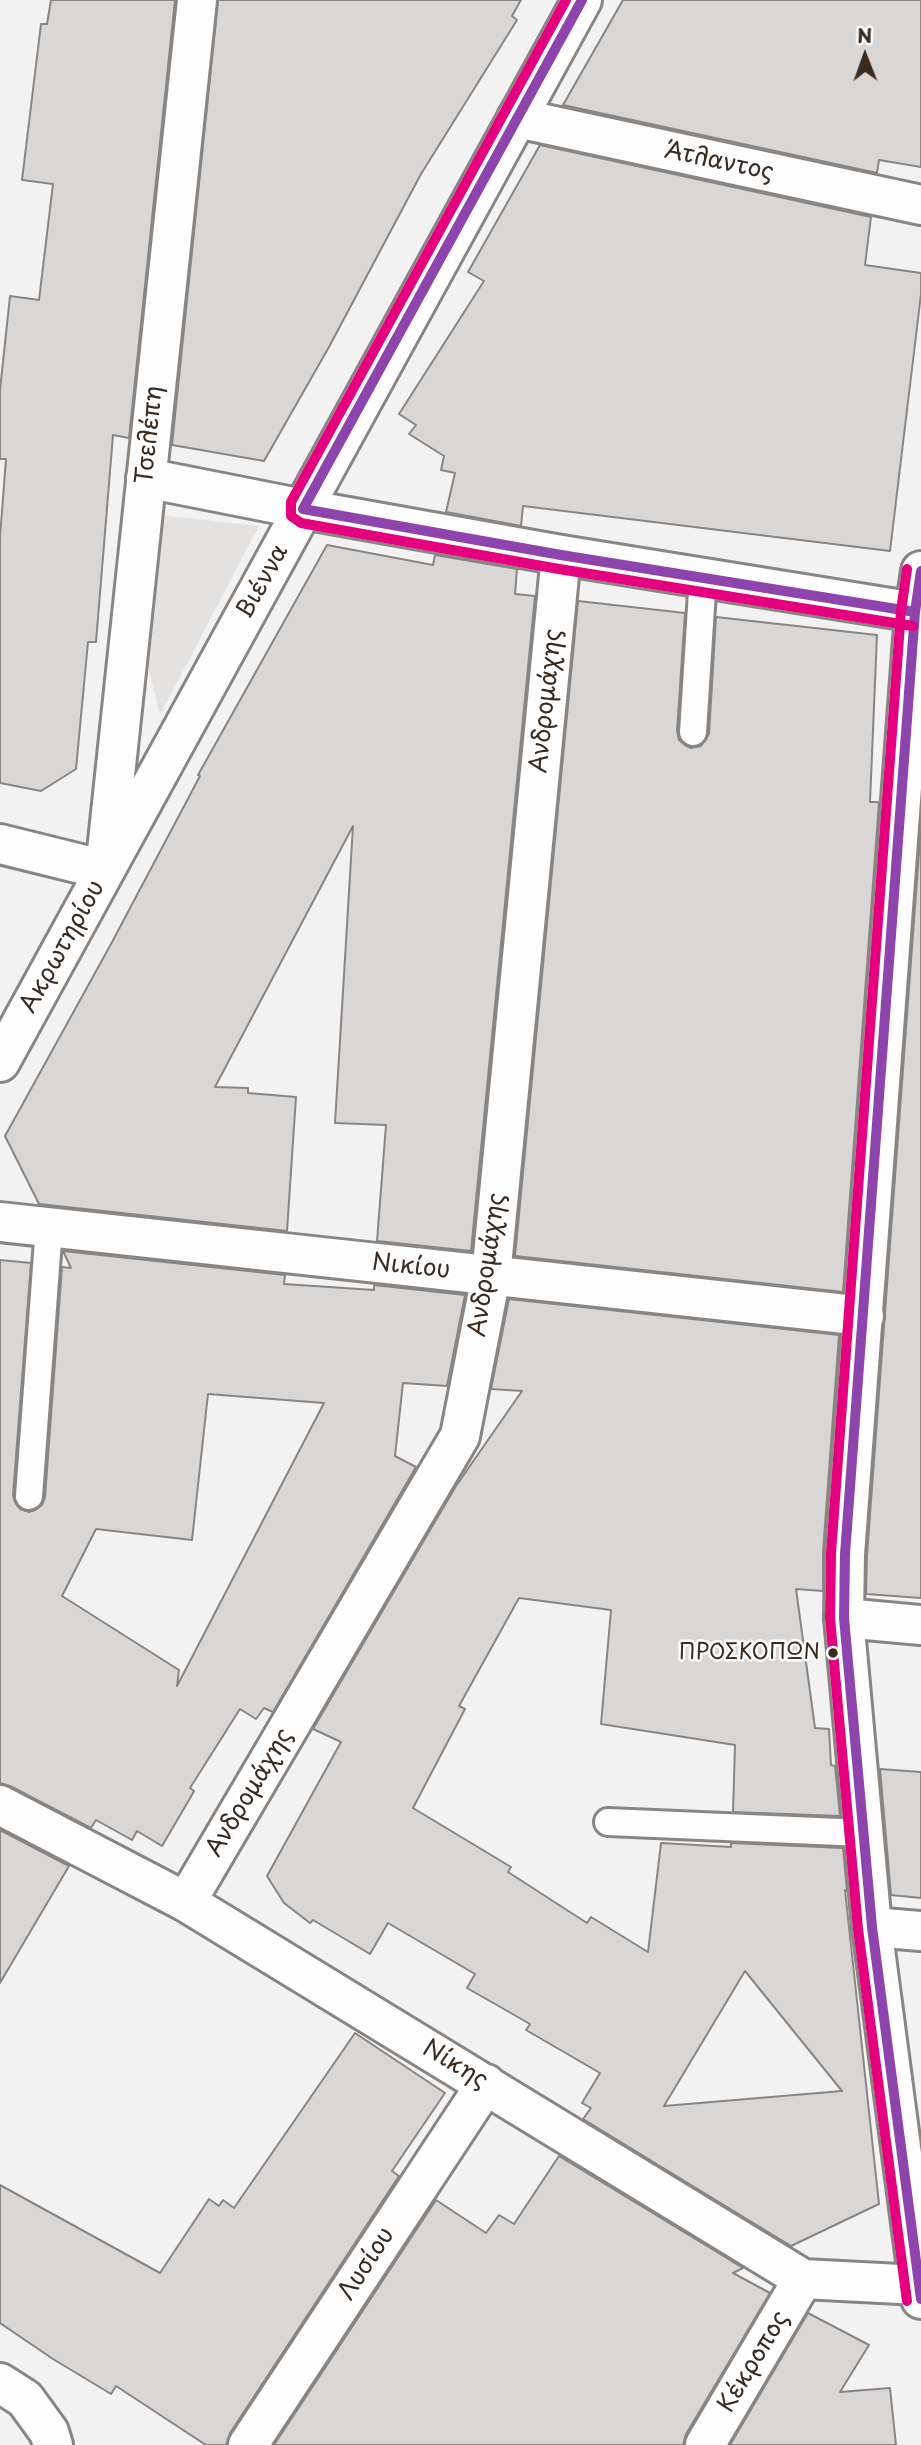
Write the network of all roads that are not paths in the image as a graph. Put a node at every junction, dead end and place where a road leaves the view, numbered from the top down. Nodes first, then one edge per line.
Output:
1 (197, 0) edge
2 (582, 0) edge
3 (517, 118) junction
4 (921, 205) edge
5 (146, 478) junction
6 (303, 509) junction
7 (561, 555) junction
8 (921, 571) edge
9 (703, 576) junction
10 (918, 612) edge
11 (693, 732) dead end
12 (0, 844) edge
13 (106, 870) junction
14 (0, 1062) edge
15 (0, 1222) edge
16 (49, 1227) junction
17 (491, 1276) junction
18 (864, 1316) junction
19 (29, 1496) dead end
20 (844, 1618) junction
21 (921, 1625) edge
22 (0, 1805) edge
23 (608, 1822) dead end
24 (863, 1832) junction
25 (186, 1902) junction
26 (872, 1927) junction
27 (921, 1931) edge
28 (486, 2084) junction
29 (803, 2279) junction
30 (920, 2292) edge
31 (0, 2382) edge
32 (53, 2445) edge
33 (248, 2445) edge
34 (705, 2445) edge

1 - 5 street, Τσελέπη
2 - 3 street, Βιέννα
3 - 4 street, Άτλαντος
3 - 6 street, Βιέννα
5 - 6 street
5 - 13 street, Τσελέπη
6 - 7 street
6 - 13 street, Βιέννα
7 - 9 street
7 - 17 street, Ανδρομάχης
8 - 10 street
9 - 10 street
9 - 11 lane
10 - 18 street
12 - 13 street
13 - 14 street, Ακρωτηρίου
15 - 16 street, Νικίου
16 - 17 street, Νικίου
16 - 19 lane
17 - 18 street, Νικίου
17 - 25 street, Ανδρομάχης
18 - 20 street
20 - 21 street
20 - 24 street
22 - 25 street, Νίκης
23 - 24 lane
24 - 26 street
25 - 28 street, Νίκης
26 - 27 street
26 - 30 street
28 - 29 street, Νίκης
28 - 33 street, Λυσίου
29 - 30 street, Νίκης
29 - 34 street, Κέκροπος
31 - 32 street

